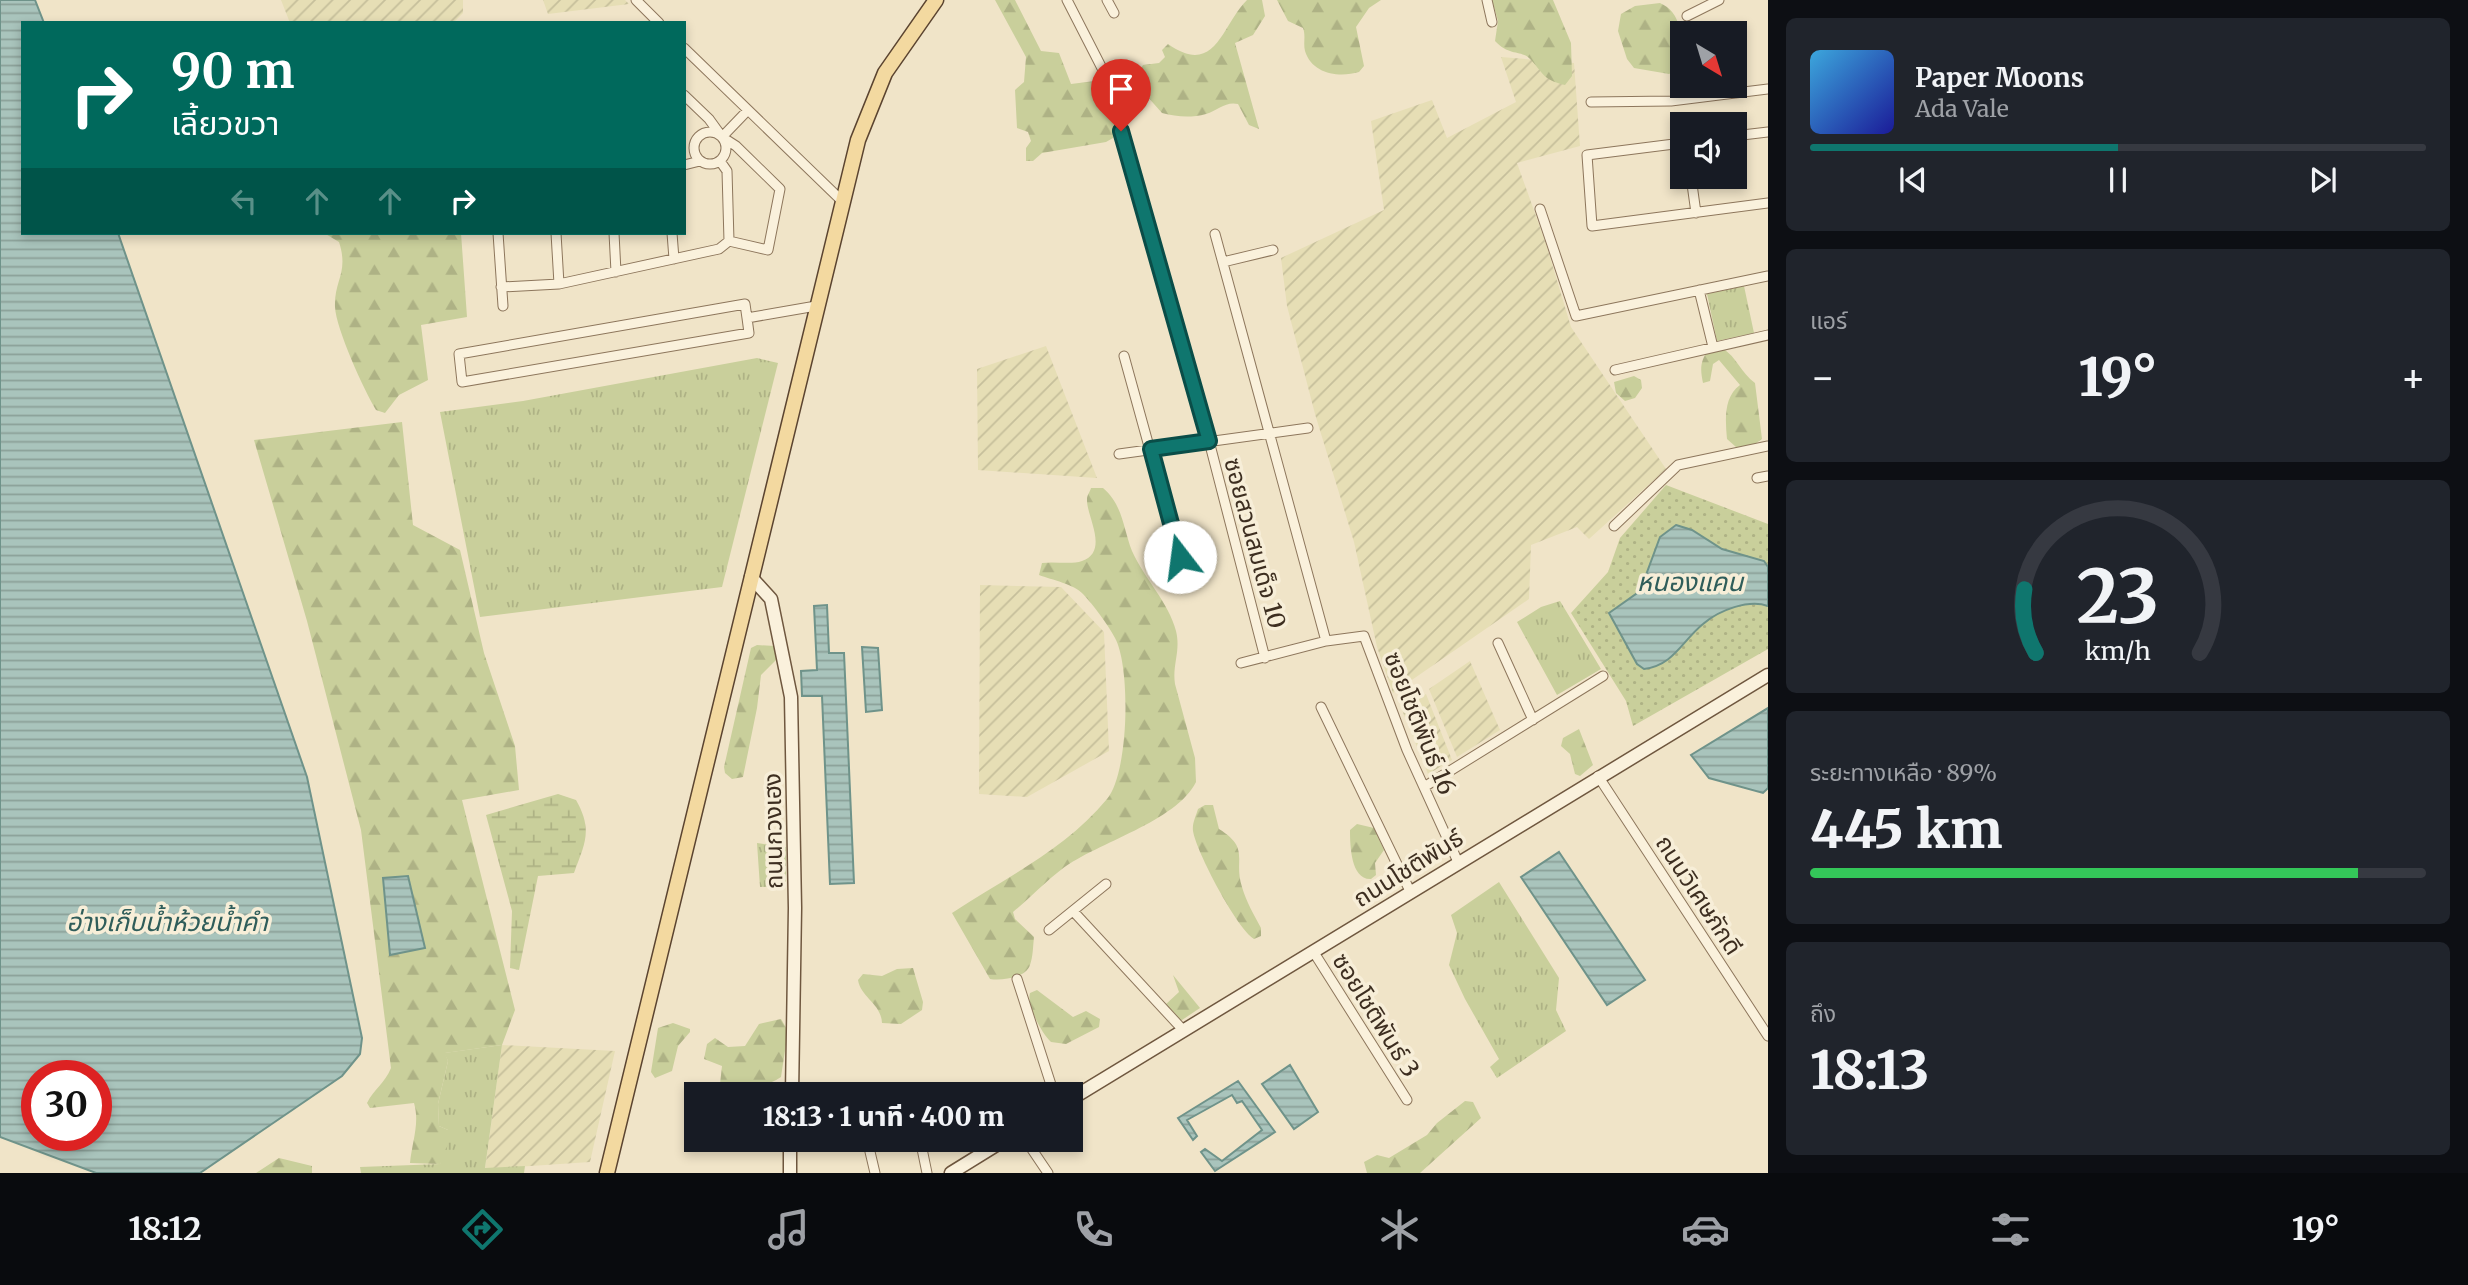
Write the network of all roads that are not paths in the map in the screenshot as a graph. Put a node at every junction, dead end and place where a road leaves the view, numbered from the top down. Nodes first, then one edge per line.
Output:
1 (636, 0) edge
2 (936, 0) edge
3 (1067, 0) edge
4 (1107, 0) edge
5 (1487, 0) edge
6 (1719, 0) edge
7 (1114, 13) dead end
8 (1686, 16) dead end
9 (657, 21) edge
10 (1492, 22) dead end
11 (686, 50) edge
12 (1768, 89) edge
13 (686, 97) edge
14 (1591, 102) dead end
15 (748, 110) junction
16 (1768, 132) edge
17 (1747, 134) edge
18 (722, 137) junction
19 (1670, 145) edge
20 (700, 161) junction
21 (720, 161) junction
22 (686, 164) edge
23 (1693, 189) edge
24 (842, 201) junction
25 (1768, 203) edge
26 (1540, 209) dead end
27 (1696, 213) junction
28 (1214, 234) dead end
29 (498, 235) edge
30 (556, 235) edge
31 (614, 235) edge
32 (672, 235) edge
33 (729, 241) junction
34 (1273, 250) dead end
35 (674, 259) junction
36 (1223, 262) junction
37 (616, 272) junction
38 (1768, 276) edge
39 (559, 284) junction
40 (502, 287) junction
41 (1699, 290) junction
42 (503, 306) dead end
43 (816, 306) junction
44 (747, 318) junction
45 (1768, 335) edge
46 (1713, 347) junction
47 (1124, 356) dead end
48 (1615, 370) dead end
49 (1308, 428) dead end
50 (1269, 433) junction
51 (1209, 441) junction
52 (1768, 446) edge
53 (1151, 449) junction
54 (1119, 454) dead end
55 (1768, 476) edge
56 (1757, 478) dead end
57 (1614, 526) dead end
58 (751, 577) junction
59 (1187, 584) dead end
60 (1326, 641) junction
61 (1497, 643) dead end
62 (1265, 658) junction
63 (1241, 663) dead end
64 (1768, 675) edge
65 (1603, 676) dead end
66 (1321, 707) dead end
67 (1533, 720) junction
68 (1598, 776) junction
69 (1424, 787) junction
70 (1458, 862) junction
71 (1106, 884) dead end
72 (1410, 891) junction
73 (1073, 911) junction
74 (1049, 930) dead end
75 (1313, 951) junction
76 (1017, 979) dead end
77 (1184, 1031) junction
78 (1768, 1036) edge
79 (792, 1082) edge
80 (1050, 1082) edge
81 (1083, 1092) edge
82 (1407, 1100) dead end
83 (790, 1152) edge
84 (870, 1152) edge
85 (923, 1152) edge
86 (985, 1152) edge
87 (1034, 1152) edge
88 (607, 1173) edge
89 (790, 1173) edge
90 (874, 1173) edge
91 (927, 1173) edge
92 (951, 1173) edge
93 (1048, 1173) edge

1 - 9 street
2 - 24 main road
3 - 51 street, ซอยสวนสมเด็จ 10
4 - 7 street
5 - 10 street
6 - 8 street
11 - 15 street
12 - 14 street
13 - 18 street
15 - 18 street
15 - 24 street
16 - 17 street
18 - 20 street
18 - 21 street
18 - 33 street
19 - 27 street
20 - 21 street
20 - 22 street
21 - 33 street
23 - 27 street
24 - 43 main road
25 - 27 street
26 - 41 street
28 - 36 street
29 - 40 street
30 - 39 street
31 - 37 street
32 - 35 street
33 - 35 street
34 - 36 street
35 - 37 street
36 - 50 street
37 - 39 street
38 - 41 street
39 - 40 street
40 - 42 street
41 - 46 street
43 - 44 street
43 - 58 main road
44 - 44 street
45 - 46 street
46 - 48 street
47 - 53 street
49 - 50 street
50 - 51 street
50 - 60 street
51 - 53 street
51 - 62 street, ซอยสวนสมเด็จ 10
52 - 57 street
53 - 54 street
53 - 59 street
55 - 56 street
58 - 79 street, ถนนกวงเฮง
58 - 88 main road
60 - 62 street
60 - 69 street, ซอยโชติพันธ์ 16
61 - 67 street
62 - 63 street
64 - 68 street, ถนนโชติพันธ์
65 - 67 street
66 - 72 street
67 - 69 street
68 - 70 street, ถนนโชติพันธ์
68 - 78 street, ถนนวิเศษภักดี
69 - 70 street, ซอยโชติพันธ์ 16
70 - 72 street, ถนนโชติพันธ์
71 - 73 street
72 - 75 street, ถนนโชติพันธ์
73 - 74 street
73 - 77 street
75 - 77 street, ถนนโชติพันธ์
75 - 82 street, ซอยโชติพันธ์ 3
76 - 80 street
77 - 81 street, ถนนโชติพันธ์
83 - 89 street
84 - 90 street
85 - 91 street
86 - 92 street
87 - 93 street

